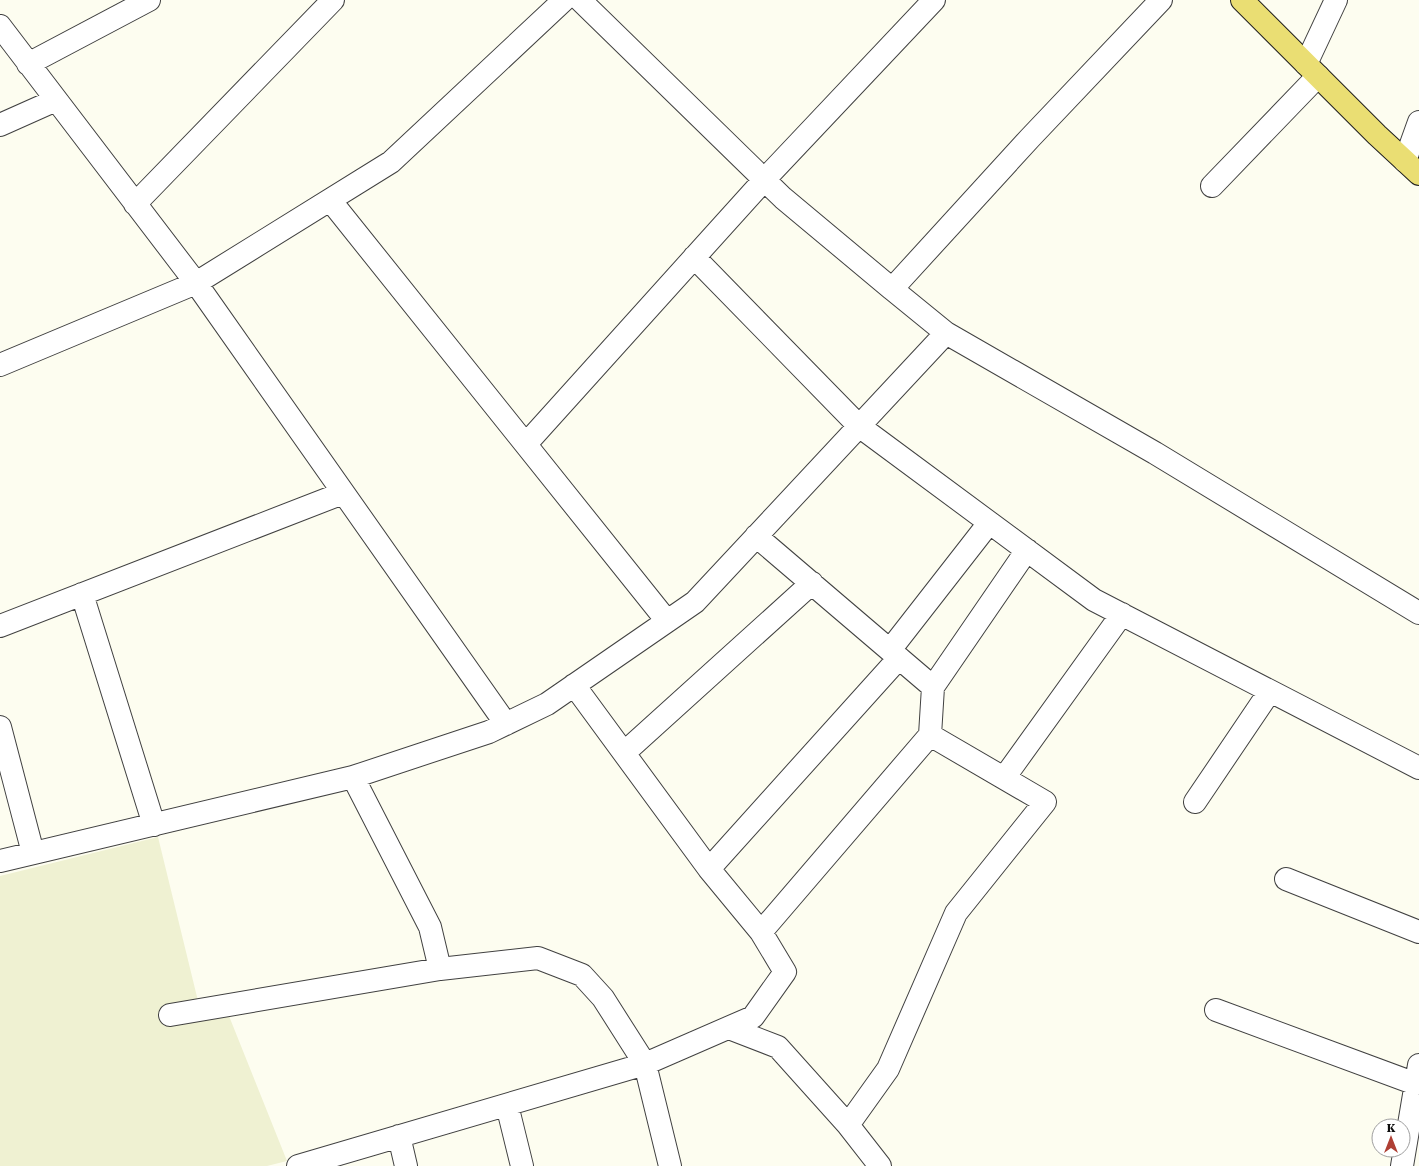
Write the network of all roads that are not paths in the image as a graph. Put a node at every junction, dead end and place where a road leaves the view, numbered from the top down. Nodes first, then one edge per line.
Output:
1 (149, 0) edge
2 (333, 0) edge
3 (564, 0) edge
4 (580, 0) edge
5 (934, 0) edge
6 (1161, 0) edge
7 (1242, 0) edge
8 (1336, 0) edge
9 (0, 26) edge
10 (28, 64) junction
11 (1312, 70) junction
12 (56, 100) junction
13 (1419, 122) edge
14 (0, 125) edge
15 (1412, 167) edge
16 (764, 180) junction
17 (1212, 186) dead end
18 (330, 200) junction
19 (135, 204) junction
20 (694, 257) junction
21 (196, 283) junction
22 (892, 289) junction
23 (946, 333) junction
24 (0, 365) edge
25 (859, 426) junction
26 (526, 444) junction
27 (343, 493) junction
28 (989, 523) junction
29 (756, 536) junction
30 (1026, 550) junction
31 (812, 584) junction
32 (82, 594) junction
33 (1419, 613) edge
34 (1122, 614) junction
35 (667, 621) junction
36 (0, 626) edge
37 (894, 654) junction
38 (574, 685) junction
39 (933, 687) junction
40 (1270, 691) junction
41 (506, 724) junction
42 (0, 727) edge
43 (930, 735) junction
44 (624, 753) junction
45 (1419, 768) edge
46 (353, 777) junction
47 (1004, 778) junction
48 (1195, 802) dead end
49 (154, 825) junction
50 (33, 853) junction
51 (0, 860) edge
52 (709, 869) junction
53 (1286, 879) dead end
54 (761, 932) junction
55 (1419, 932) edge
56 (440, 969) junction
57 (1216, 1010) dead end
58 (170, 1015) dead end
59 (729, 1028) junction
60 (645, 1064) junction
61 (1417, 1074) edge
62 (507, 1105) junction
63 (848, 1126) junction
64 (399, 1136) junction
65 (298, 1166) edge
66 (406, 1166) edge
67 (522, 1166) edge
68 (670, 1166) edge
69 (880, 1166) edge
70 (1402, 1166) edge

1 - 10 street
2 - 19 street
3 - 18 street
4 - 16 street
5 - 16 street
6 - 22 street
7 - 11 main road
8 - 11 street
9 - 10 street
10 - 12 street
11 - 15 main road
11 - 17 street
12 - 14 street
12 - 19 street
13 - 15 street
16 - 20 street
16 - 22 street
18 - 21 street
18 - 26 street
19 - 21 street
20 - 25 street
20 - 26 street
21 - 24 street
21 - 27 street
22 - 23 street
23 - 25 street
23 - 33 street
25 - 28 street
25 - 29 street
26 - 35 street
27 - 32 street
27 - 41 street
28 - 30 street
28 - 37 street
29 - 31 street
29 - 35 street
30 - 34 street
30 - 39 street
31 - 37 street
31 - 44 street
32 - 36 street
32 - 49 street
34 - 40 street
34 - 47 street
35 - 38 street
37 - 39 street
37 - 52 street
38 - 41 street
38 - 44 street
39 - 43 street
40 - 45 street
40 - 48 street
41 - 46 street
42 - 50 street
43 - 47 street
43 - 54 street
44 - 52 street
46 - 49 street
46 - 56 street
47 - 63 street
49 - 50 street
50 - 51 street
52 - 54 street
53 - 55 street
54 - 59 street
56 - 58 street
56 - 60 street
57 - 61 street
59 - 60 street
59 - 63 street
60 - 62 street
60 - 68 street
61 - 70 street
62 - 64 street
62 - 67 street
63 - 69 street
64 - 65 street
64 - 66 street

